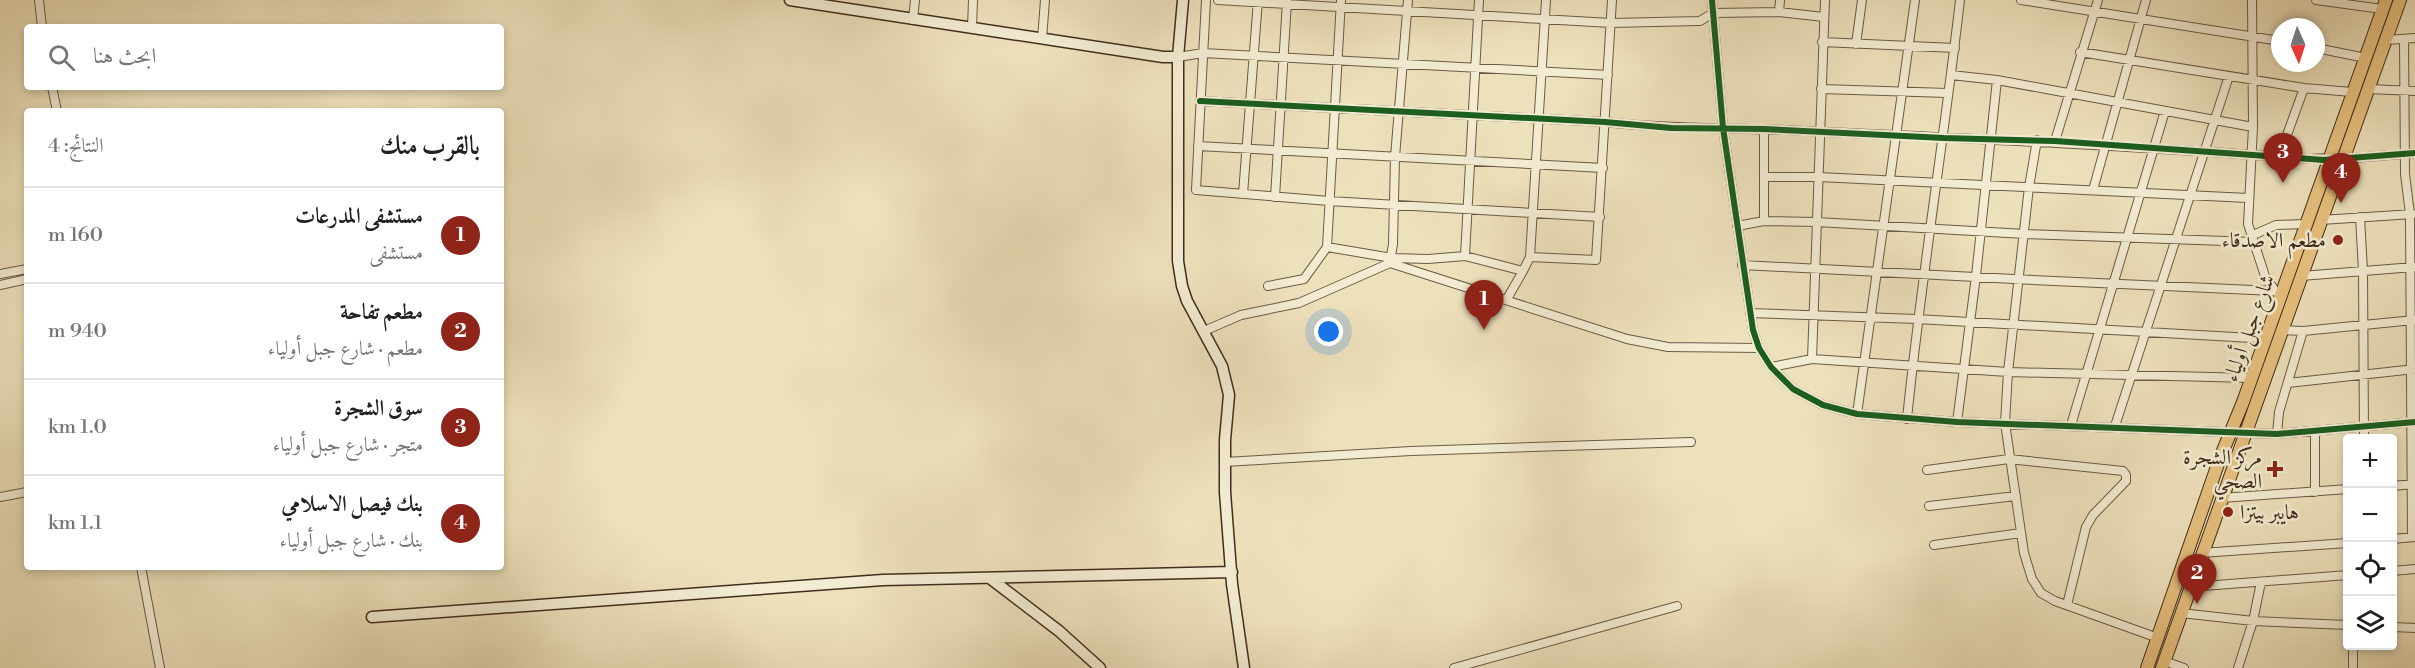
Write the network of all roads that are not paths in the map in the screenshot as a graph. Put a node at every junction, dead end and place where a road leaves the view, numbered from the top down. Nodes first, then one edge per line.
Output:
1 (39, 0) edge
2 (790, 0) edge
3 (915, 0) edge
4 (973, 0) edge
5 (1045, 0) edge
6 (1183, 0) edge
7 (1206, 0) edge
8 (1218, 0) edge
9 (1408, 0) edge
10 (1479, 0) edge
11 (1546, 0) edge
12 (1612, 0) edge
13 (1712, 0) edge
14 (1780, 0) edge
15 (1825, 0) edge
16 (1862, 0) edge
17 (1915, 0) edge
18 (1960, 0) edge
19 (2020, 0) edge
20 (2098, 0) edge
21 (2146, 0) edge
22 (2252, 0) edge
23 (2316, 0) edge
24 (2400, 0) edge
25 (1258, 1) edge
26 (2031, 1) edge
27 (807, 2) edge
28 (1287, 2) edge
29 (1340, 4) edge
30 (2384, 5) edge
31 (1407, 12) junction
32 (1779, 12) junction
33 (2094, 12) junction
34 (1713, 13) junction
35 (1478, 14) junction
36 (1824, 17) junction
37 (1545, 18) junction
38 (2141, 18) junction
39 (913, 20) junction
40 (1611, 23) junction
41 (42, 24) edge
42 (972, 28) junction
43 (2252, 36) junction
44 (2415, 38) edge
45 (1042, 39) junction
46 (2271, 39) edge
47 (2404, 39) junction
48 (2386, 40) junction
49 (1822, 42) junction
50 (1856, 44) junction
51 (1908, 46) junction
52 (1955, 48) junction
53 (2325, 50) edge
54 (1203, 52) junction
55 (2080, 52) junction
56 (1254, 55) junction
57 (1285, 56) junction
58 (1178, 57) junction
59 (2366, 58) junction
60 (1337, 60) junction
61 (2129, 60) junction
62 (1403, 64) junction
63 (1475, 67) junction
64 (1542, 71) junction
65 (1608, 75) junction
66 (1951, 75) junction
67 (2229, 76) junction
68 (1997, 80) junction
69 (2253, 80) junction
70 (1821, 88) junction
71 (2304, 88) junction
72 (2368, 89) junction
73 (53, 90) edge
74 (1902, 90) junction
75 (2411, 91) edge
76 (2352, 92) junction
77 (1948, 93) junction
78 (2068, 94) junction
79 (1200, 101) junction
80 (1251, 103) junction
81 (2116, 103) junction
82 (1281, 106) junction
83 (56, 108) edge
84 (1334, 108) junction
85 (1399, 111) junction
86 (2165, 111) junction
87 (1472, 115) junction
88 (1539, 119) junction
89 (2215, 119) junction
90 (1605, 122) junction
91 (2253, 127) junction
92 (1723, 128) junction
93 (1764, 129) junction
94 (1820, 131) junction
95 (1895, 136) junction
96 (1944, 138) junction
97 (1991, 139) junction
98 (2037, 140) junction
99 (2055, 141) junction
100 (2105, 144) junction
101 (1198, 146) junction
102 (2154, 147) junction
103 (1247, 149) junction
104 (1278, 151) junction
105 (2204, 152) junction
106 (1332, 153) junction
107 (2406, 153) junction
108 (2415, 153) edge
109 (2252, 154) junction
110 (1395, 157) junction
111 (2279, 157) junction
112 (2337, 159) junction
113 (1470, 161) junction
114 (1536, 165) junction
115 (1603, 168) junction
116 (1764, 177) junction
117 (1819, 177) junction
118 (1889, 180) junction
119 (1938, 183) junction
120 (1987, 186) junction
121 (2029, 187) junction
122 (2093, 190) junction
123 (1244, 194) junction
124 (2140, 194) junction
125 (2190, 196) junction
126 (1275, 197) junction
127 (2248, 198) junction
128 (1329, 201) junction
129 (1394, 205) junction
130 (1467, 209) junction
131 (1534, 213) junction
132 (2413, 214) edge
133 (1600, 217) junction
134 (2360, 217) junction
135 (2321, 220) junction
136 (1764, 221) junction
137 (1817, 222) junction
138 (2305, 222) junction
139 (1737, 226) junction
140 (1883, 226) junction
141 (1932, 228) junction
142 (1981, 231) junction
143 (2025, 234) junction
144 (2127, 238) junction
145 (2252, 239) junction
146 (2176, 240) junction
147 (1327, 247) junction
148 (1465, 256) junction
149 (1530, 257) junction
150 (1390, 260) junction
151 (1742, 265) junction
152 (2413, 267) edge
153 (1815, 268) junction
154 (24, 270) edge
155 (1524, 271) junction
156 (1877, 271) junction
157 (2363, 271) junction
158 (0, 274) edge
159 (1925, 274) junction
160 (1976, 276) junction
161 (2301, 276) junction
162 (24, 280) edge
163 (2019, 281) junction
164 (0, 285) edge
165 (2113, 285) junction
166 (1268, 286) dead end
167 (2160, 286) junction
168 (2277, 294) junction
169 (1507, 299) junction
170 (1750, 313) junction
171 (1814, 315) junction
172 (1870, 317) junction
173 (1917, 319) junction
174 (2413, 320) edge
175 (1971, 322) junction
176 (2362, 324) junction
177 (2014, 325) junction
178 (2099, 330) junction
179 (2281, 330) junction
180 (2145, 331) junction
181 (2303, 331) junction
182 (1204, 332) junction
183 (2266, 334) junction
184 (1759, 348) junction
185 (1812, 359) junction
186 (1864, 362) junction
187 (1912, 366) junction
188 (1771, 367) junction
189 (1965, 369) junction
190 (2413, 369) edge
191 (2008, 372) junction
192 (2085, 374) junction
193 (2363, 374) junction
194 (2131, 375) junction
195 (2251, 378) junction
196 (2289, 383) junction
197 (1857, 414) junction
198 (1907, 420) junction
199 (1957, 422) junction
200 (2005, 423) junction
201 (2413, 423) edge
202 (2071, 425) junction
203 (2115, 426) junction
204 (2363, 427) junction
205 (2315, 431) junction
206 (2231, 432) junction
207 (2244, 433) junction
208 (2277, 434) junction
209 (2364, 434) edge
210 (1691, 442) dead end
211 (2009, 459) junction
212 (1225, 462) junction
213 (1927, 470) dead end
214 (2413, 484) edge
215 (2397, 486) edge
216 (2343, 489) edge
217 (2315, 492) junction
218 (24, 493) edge
219 (2016, 496) junction
220 (0, 497) edge
221 (2221, 498) junction
222 (1929, 506) dead end
223 (2021, 533) junction
224 (2414, 537) edge
225 (2397, 539) edge
226 (2343, 543) edge
227 (1935, 545) dead end
228 (2201, 553) junction
229 (2415, 569) edge
230 (142, 570) edge
231 (2397, 571) edge
232 (1232, 572) junction
233 (2343, 575) edge
234 (991, 579) junction
235 (2261, 582) junction
236 (2190, 587) junction
237 (2067, 605) junction
238 (1677, 606) dead end
239 (2181, 614) junction
240 (372, 617) dead end
241 (2253, 621) junction
242 (2343, 626) edge
243 (2397, 627) edge
244 (2415, 628) edge
245 (2158, 638) junction
246 (2354, 650) edge
247 (2163, 665) edge
248 (160, 668) edge
249 (1100, 668) edge
250 (1244, 668) edge
251 (1454, 668) edge
252 (2147, 668) edge
253 (2184, 668) edge
254 (2238, 668) edge
255 (2353, 668) edge

1 - 41 street
2 - 27 street
3 - 39 street
4 - 42 street
5 - 45 street
6 - 58 street
7 - 54 street
8 - 25 street
9 - 31 street
10 - 35 street
11 - 37 street
12 - 40 street
13 - 34 street
14 - 32 street
15 - 36 street
16 - 50 street
17 - 51 street
18 - 52 street
19 - 26 street
20 - 33 street
21 - 38 street
22 - 43 street
23 - 30 street
24 - 48 main road, شارع جبل أولياء
25 - 28 street
25 - 56 street
26 - 33 street
27 - 39 street
28 - 29 street
28 - 57 street
29 - 31 street
29 - 60 street
30 - 59 main road, شارع جبل أولياء
31 - 35 street
31 - 62 street
32 - 34 street
32 - 36 street
33 - 38 street
33 - 55 street
34 - 40 street
34 - 92 street
35 - 37 street
35 - 63 street
36 - 49 street
37 - 40 street
37 - 64 street
38 - 43 street
38 - 61 street
39 - 42 street
40 - 65 street
42 - 45 street
43 - 46 street
43 - 69 street
44 - 47 street
45 - 58 street
47 - 48 street
47 - 75 street
48 - 72 main road, شارع جبل أولياء
49 - 50 street
49 - 70 street
50 - 51 street
51 - 52 street
51 - 74 street
52 - 66 street
53 - 59 street
54 - 56 street
54 - 58 street
54 - 79 street
55 - 61 street
55 - 78 street
56 - 57 street
56 - 80 street
57 - 60 street
57 - 82 street
58 - 182 street
59 - 76 main road, شارع جبل أولياء
60 - 62 street
60 - 84 street
61 - 67 street
61 - 81 street
62 - 63 street
62 - 85 street
63 - 64 street
63 - 87 street
64 - 65 street
64 - 88 street
65 - 90 street
66 - 68 street
66 - 77 street
67 - 69 street
67 - 89 street
68 - 78 street
68 - 97 street
69 - 71 street
69 - 91 street
70 - 74 street
70 - 94 street
71 - 76 street
71 - 111 street
72 - 75 street
72 - 112 main road, شارع جبل أولياء
73 - 83 street
74 - 77 street
74 - 95 street
75 - 107 street
76 - 112 main road, شارع جبل أولياء
77 - 96 street
78 - 81 street
78 - 99 street
79 - 80 street
79 - 101 street
80 - 82 street
80 - 103 street
81 - 86 street
81 - 100 street
82 - 84 street
82 - 104 street
84 - 85 street
84 - 106 street
85 - 87 street
85 - 110 street
86 - 89 street
86 - 102 street
87 - 88 street
87 - 113 street
88 - 90 street
88 - 114 street
89 - 91 street
89 - 105 street
90 - 92 street
90 - 115 street
91 - 109 street
92 - 93 street
92 - 139 street
93 - 94 street
93 - 116 street
94 - 95 street
94 - 117 street
95 - 96 street
95 - 118 street
96 - 97 street
96 - 119 street
97 - 98 street
97 - 120 street
98 - 99 street
98 - 121 street
99 - 100 street
100 - 102 street
100 - 122 street
101 - 103 street
101 - 123 street
102 - 105 street
102 - 124 street
103 - 104 street
103 - 123 street
104 - 106 street
104 - 126 street
105 - 109 street
105 - 125 street
106 - 110 street
106 - 128 street
107 - 108 street
107 - 112 street
107 - 132 street
109 - 111 street
109 - 127 street
110 - 113 street
110 - 129 street
111 - 112 street
112 - 135 main road, شارع جبل أولياء
112 - 138 main road, شارع جبل أولياء
113 - 114 street
113 - 130 street
114 - 115 street
114 - 131 street
115 - 133 street
116 - 117 street
116 - 136 street
117 - 118 street
117 - 137 street
118 - 119 street
118 - 140 street
119 - 120 street
119 - 141 street
120 - 121 street
120 - 142 street
121 - 122 street
121 - 143 street
122 - 124 street
123 - 126 street
124 - 125 street
124 - 144 street
125 - 127 street
125 - 146 street
126 - 128 street
127 - 145 street
128 - 129 street
128 - 147 street
129 - 130 street
129 - 150 street
130 - 131 street
130 - 148 street
131 - 133 street
131 - 149 street
132 - 134 street
132 - 152 street
133 - 149 street
134 - 135 street
134 - 157 street
135 - 161 main road, شارع جبل أولياء
136 - 137 street
136 - 139 street
137 - 140 street
137 - 153 street
138 - 145 street
138 - 168 main road, شارع جبل أولياء
139 - 151 street
140 - 141 street
140 - 156 street
141 - 142 street
141 - 159 street
142 - 143 street
142 - 160 street
143 - 144 street
143 - 163 street
144 - 146 street
144 - 165 street
145 - 146 street
145 - 168 street
146 - 167 street
147 - 150 street
147 - 166 street
148 - 150 street
148 - 155 street
149 - 155 street
150 - 169 street
150 - 182 street
151 - 153 street
151 - 170 street
152 - 157 street
152 - 174 street
153 - 156 street
153 - 171 street
154 - 158 street
155 - 169 street
156 - 159 street
156 - 172 street
157 - 161 street
157 - 176 street
159 - 160 street
159 - 173 street
160 - 163 street
160 - 175 street
161 - 179 main road, شارع جبل أولياء
162 - 164 street
163 - 165 street
163 - 177 street
165 - 167 street
165 - 178 street
167 - 168 street
167 - 180 street
168 - 183 main road, شارع جبل أولياء
169 - 184 street
170 - 171 street
170 - 184 street
171 - 172 street
171 - 185 street
172 - 173 street
172 - 186 street
173 - 175 street
173 - 187 street
174 - 176 street
174 - 190 street
175 - 177 street
175 - 189 street
176 - 181 street
176 - 193 street
177 - 178 street
177 - 191 street
178 - 180 street
178 - 192 street
179 - 181 street
179 - 207 main road, شارع جبل أولياء
180 - 183 street
180 - 194 street
181 - 196 street
182 - 212 street
183 - 195 main road, شارع جبل أولياء
184 - 188 street
185 - 186 street
185 - 188 street
186 - 187 street
186 - 197 street
187 - 189 street
187 - 198 street
188 - 197 street
189 - 191 street
189 - 199 street
190 - 193 street
190 - 201 street
191 - 192 street
191 - 200 street
192 - 194 street
192 - 202 street
193 - 196 street
193 - 204 street
194 - 195 street
194 - 203 street
195 - 206 main road, شارع جبل أولياء
196 - 208 street
197 - 198 street
198 - 199 street
199 - 200 street
200 - 202 street
200 - 211 street
201 - 204 street
201 - 214 street
202 - 203 street
203 - 206 street
204 - 205 street
204 - 209 street
205 - 208 street
205 - 217 street
206 - 207 street
206 - 245 main road, شارع جبل أولياء
207 - 208 street
207 - 221 main road, شارع جبل أولياء
210 - 212 street
211 - 213 street
211 - 219 street
211 - 237 street
212 - 232 street
214 - 215 street
214 - 224 street
216 - 217 street
217 - 221 street
218 - 220 street
219 - 222 street
219 - 223 street
221 - 228 main road, شارع جبل أولياء
223 - 227 street
223 - 237 street
224 - 225 street
226 - 228 street
228 - 236 main road, شارع جبل أولياء
229 - 231 street
230 - 248 street
232 - 234 street
232 - 250 street
233 - 235 street
234 - 240 street
234 - 249 street
235 - 236 street
235 - 241 street
236 - 239 main road, شارع جبل أولياء
237 - 245 street
238 - 251 street
239 - 241 street
239 - 247 main road, شارع جبل أولياء
241 - 242 street
241 - 254 street
243 - 244 street
245 - 252 main road, شارع جبل أولياء
246 - 255 street
247 - 253 street

